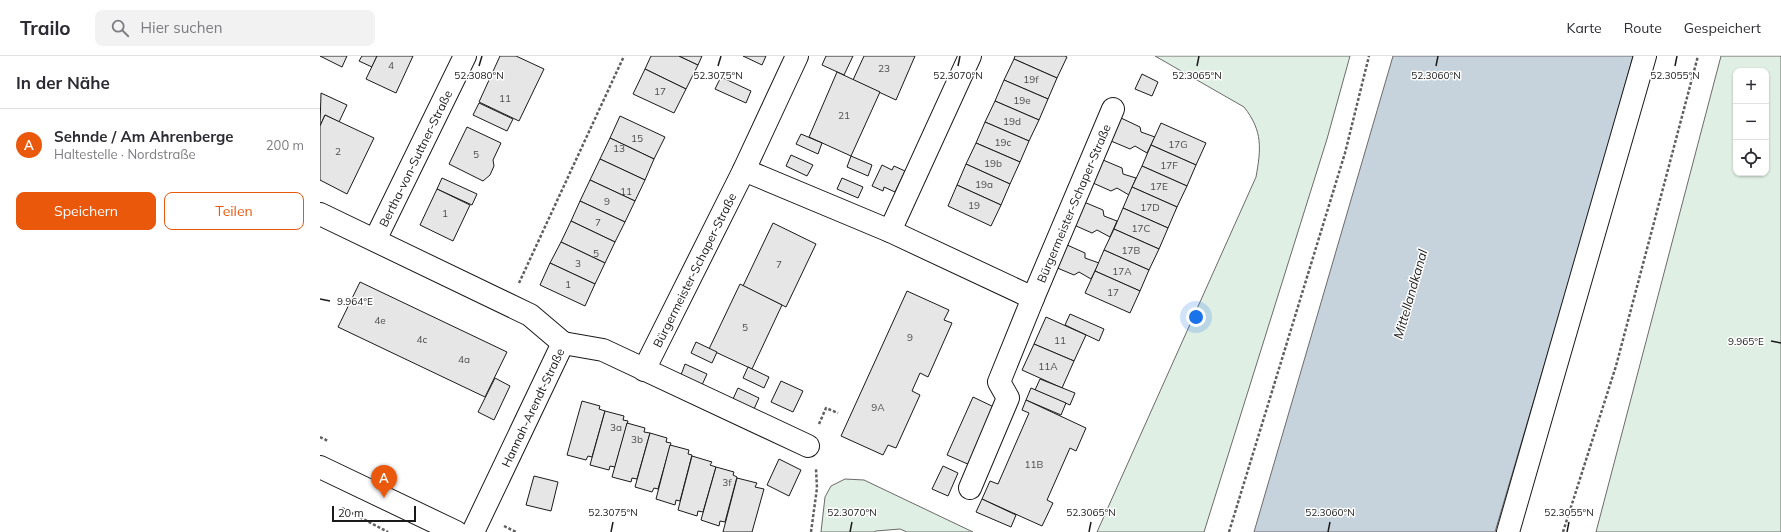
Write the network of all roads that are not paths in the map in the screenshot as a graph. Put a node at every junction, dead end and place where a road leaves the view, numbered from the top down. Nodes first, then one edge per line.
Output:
1 (465, 56) edge
2 (797, 56) edge
3 (970, 56) edge
4 (1645, 56) edge
5 (1114, 109) dead end
6 (744, 170) junction
7 (320, 214) edge
8 (890, 231) junction
9 (375, 240) junction
10 (1033, 298) junction
11 (563, 343) junction
12 (644, 370) junction
13 (808, 446) road end
14 (320, 467) edge
15 (970, 488) dead end
16 (456, 532) edge
17 (473, 532) edge
18 (1508, 532) edge

1 - 9 street, Bertha-von-Suttner-Straße
2 - 6 street, Bürgermeister-Schaper-Straße
3 - 8 street
4 - 18 street
5 - 10 street, Bürgermeister-Schaper-Straße
6 - 8 street, Bürgermeister-Schaper-Straße
6 - 12 street, Bürgermeister-Schaper-Straße
7 - 9 street, Hannah-Arendt-Straße
8 - 10 street, Bürgermeister-Schaper-Straße
9 - 11 street, Hannah-Arendt-Straße
10 - 15 street, Bürgermeister-Schaper-Straße
11 - 12 street
11 - 17 street, Hannah-Arendt-Straße
12 - 13 street
14 - 16 street

